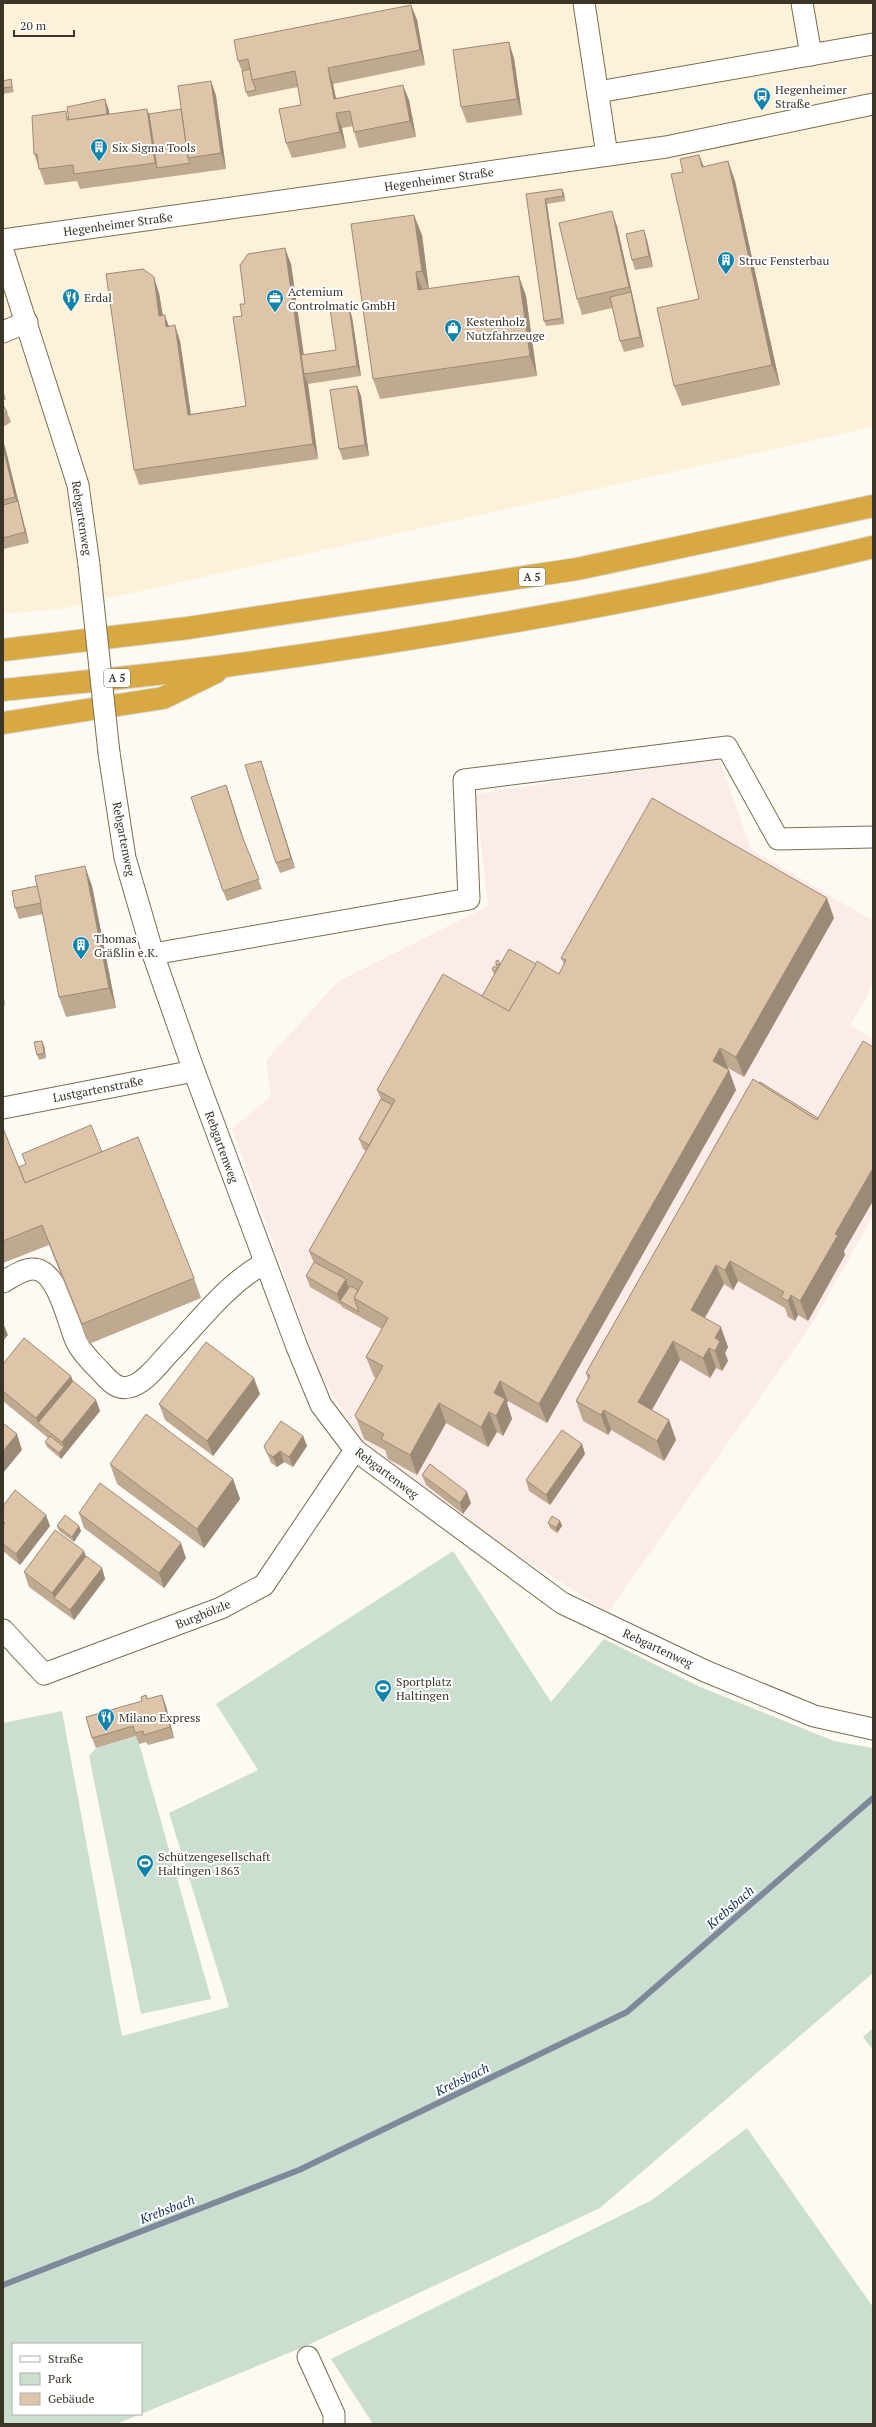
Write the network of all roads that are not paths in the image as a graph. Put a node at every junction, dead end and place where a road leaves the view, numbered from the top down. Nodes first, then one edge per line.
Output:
1 (584, 3) edge
2 (802, 3) edge
3 (873, 44) edge
4 (810, 55) junction
5 (598, 92) junction
6 (873, 104) edge
7 (607, 155) junction
8 (3, 240) edge
9 (3, 251) edge
10 (27, 322) junction
11 (3, 332) edge
12 (873, 506) edge
13 (873, 547) edge
14 (3, 650) edge
15 (230, 666) junction
16 (3, 690) edge
17 (3, 723) edge
18 (873, 837) edge
19 (153, 954) junction
20 (194, 1071) junction
21 (3, 1108) edge
22 (265, 1263) junction
23 (3, 1282) edge
24 (355, 1450) junction
25 (3, 1630) edge
26 (873, 1729) edge
27 (308, 2357) dead end
28 (334, 2424) edge

1 - 5 street
2 - 4 street
3 - 4 street
4 - 5 street
5 - 7 street
6 - 7 street, Hegenheimer Straße
7 - 8 street, Hegenheimer Straße
9 - 10 street, Rebgartenweg
10 - 11 street
10 - 19 street, Rebgartenweg, bridge
12 - 14 highway, A 5
13 - 15 highway, A 5
15 - 16 highway, A 5
15 - 17 highway
18 - 19 street
19 - 20 street, Rebgartenweg
20 - 21 street, Lustgartenstraße
20 - 22 street, Rebgartenweg
22 - 23 street
22 - 24 street, Rebgartenweg
24 - 25 street, Burghölzle
24 - 26 street, Rebgartenweg
27 - 28 street

